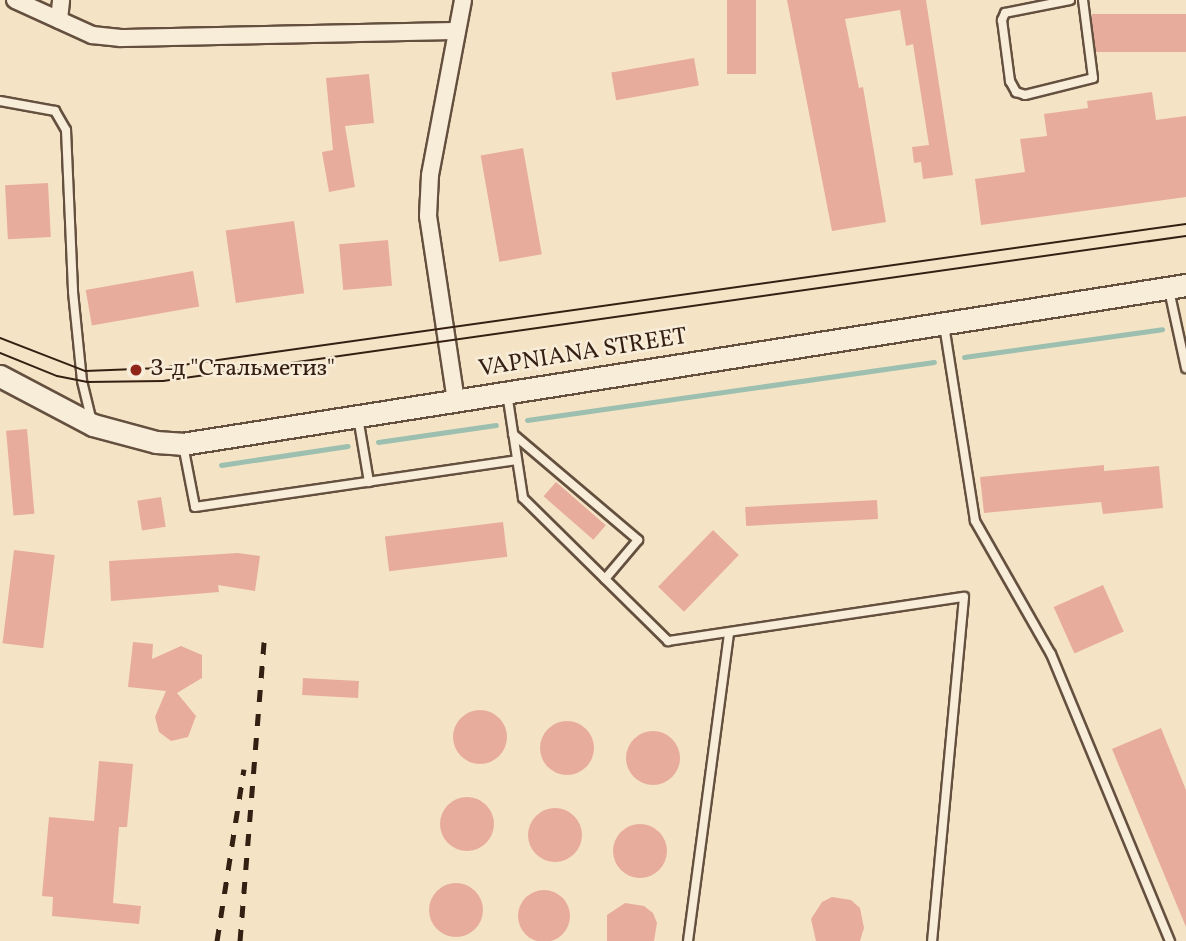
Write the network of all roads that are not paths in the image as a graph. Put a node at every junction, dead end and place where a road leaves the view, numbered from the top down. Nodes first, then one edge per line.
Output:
1 (15, 0) edge
2 (61, 0) edge
3 (463, 0) edge
4 (1070, 0) edge
5 (1083, 0) edge
6 (59, 20) junction
7 (457, 32) junction
8 (0, 101) edge
9 (1177, 286) edge
10 (944, 323) junction
11 (1186, 368) edge
12 (0, 376) edge
13 (507, 393) junction
14 (457, 401) junction
15 (358, 416) junction
16 (93, 425) junction
17 (513, 434) junction
18 (182, 444) junction
19 (517, 460) junction
20 (369, 482) junction
21 (605, 579) junction
22 (729, 634) junction
23 (688, 941) edge
24 (932, 941) edge
25 (1170, 941) edge

1 - 6 street
2 - 6 street
3 - 7 street
4 - 5 lane
6 - 7 street
7 - 14 street
8 - 16 lane
9 - 10 street, VAPNIANA STREET
9 - 11 lane
10 - 13 street, VAPNIANA STREET
10 - 25 lane
12 - 16 street, VAPNIANA STREET
13 - 14 street, VAPNIANA STREET
13 - 17 lane
14 - 15 street, VAPNIANA STREET
15 - 18 street, VAPNIANA STREET
15 - 20 lane
16 - 18 street, VAPNIANA STREET
17 - 19 lane
17 - 21 lane
18 - 20 lane
19 - 20 lane
19 - 21 lane
21 - 22 lane
22 - 23 lane
22 - 24 lane

